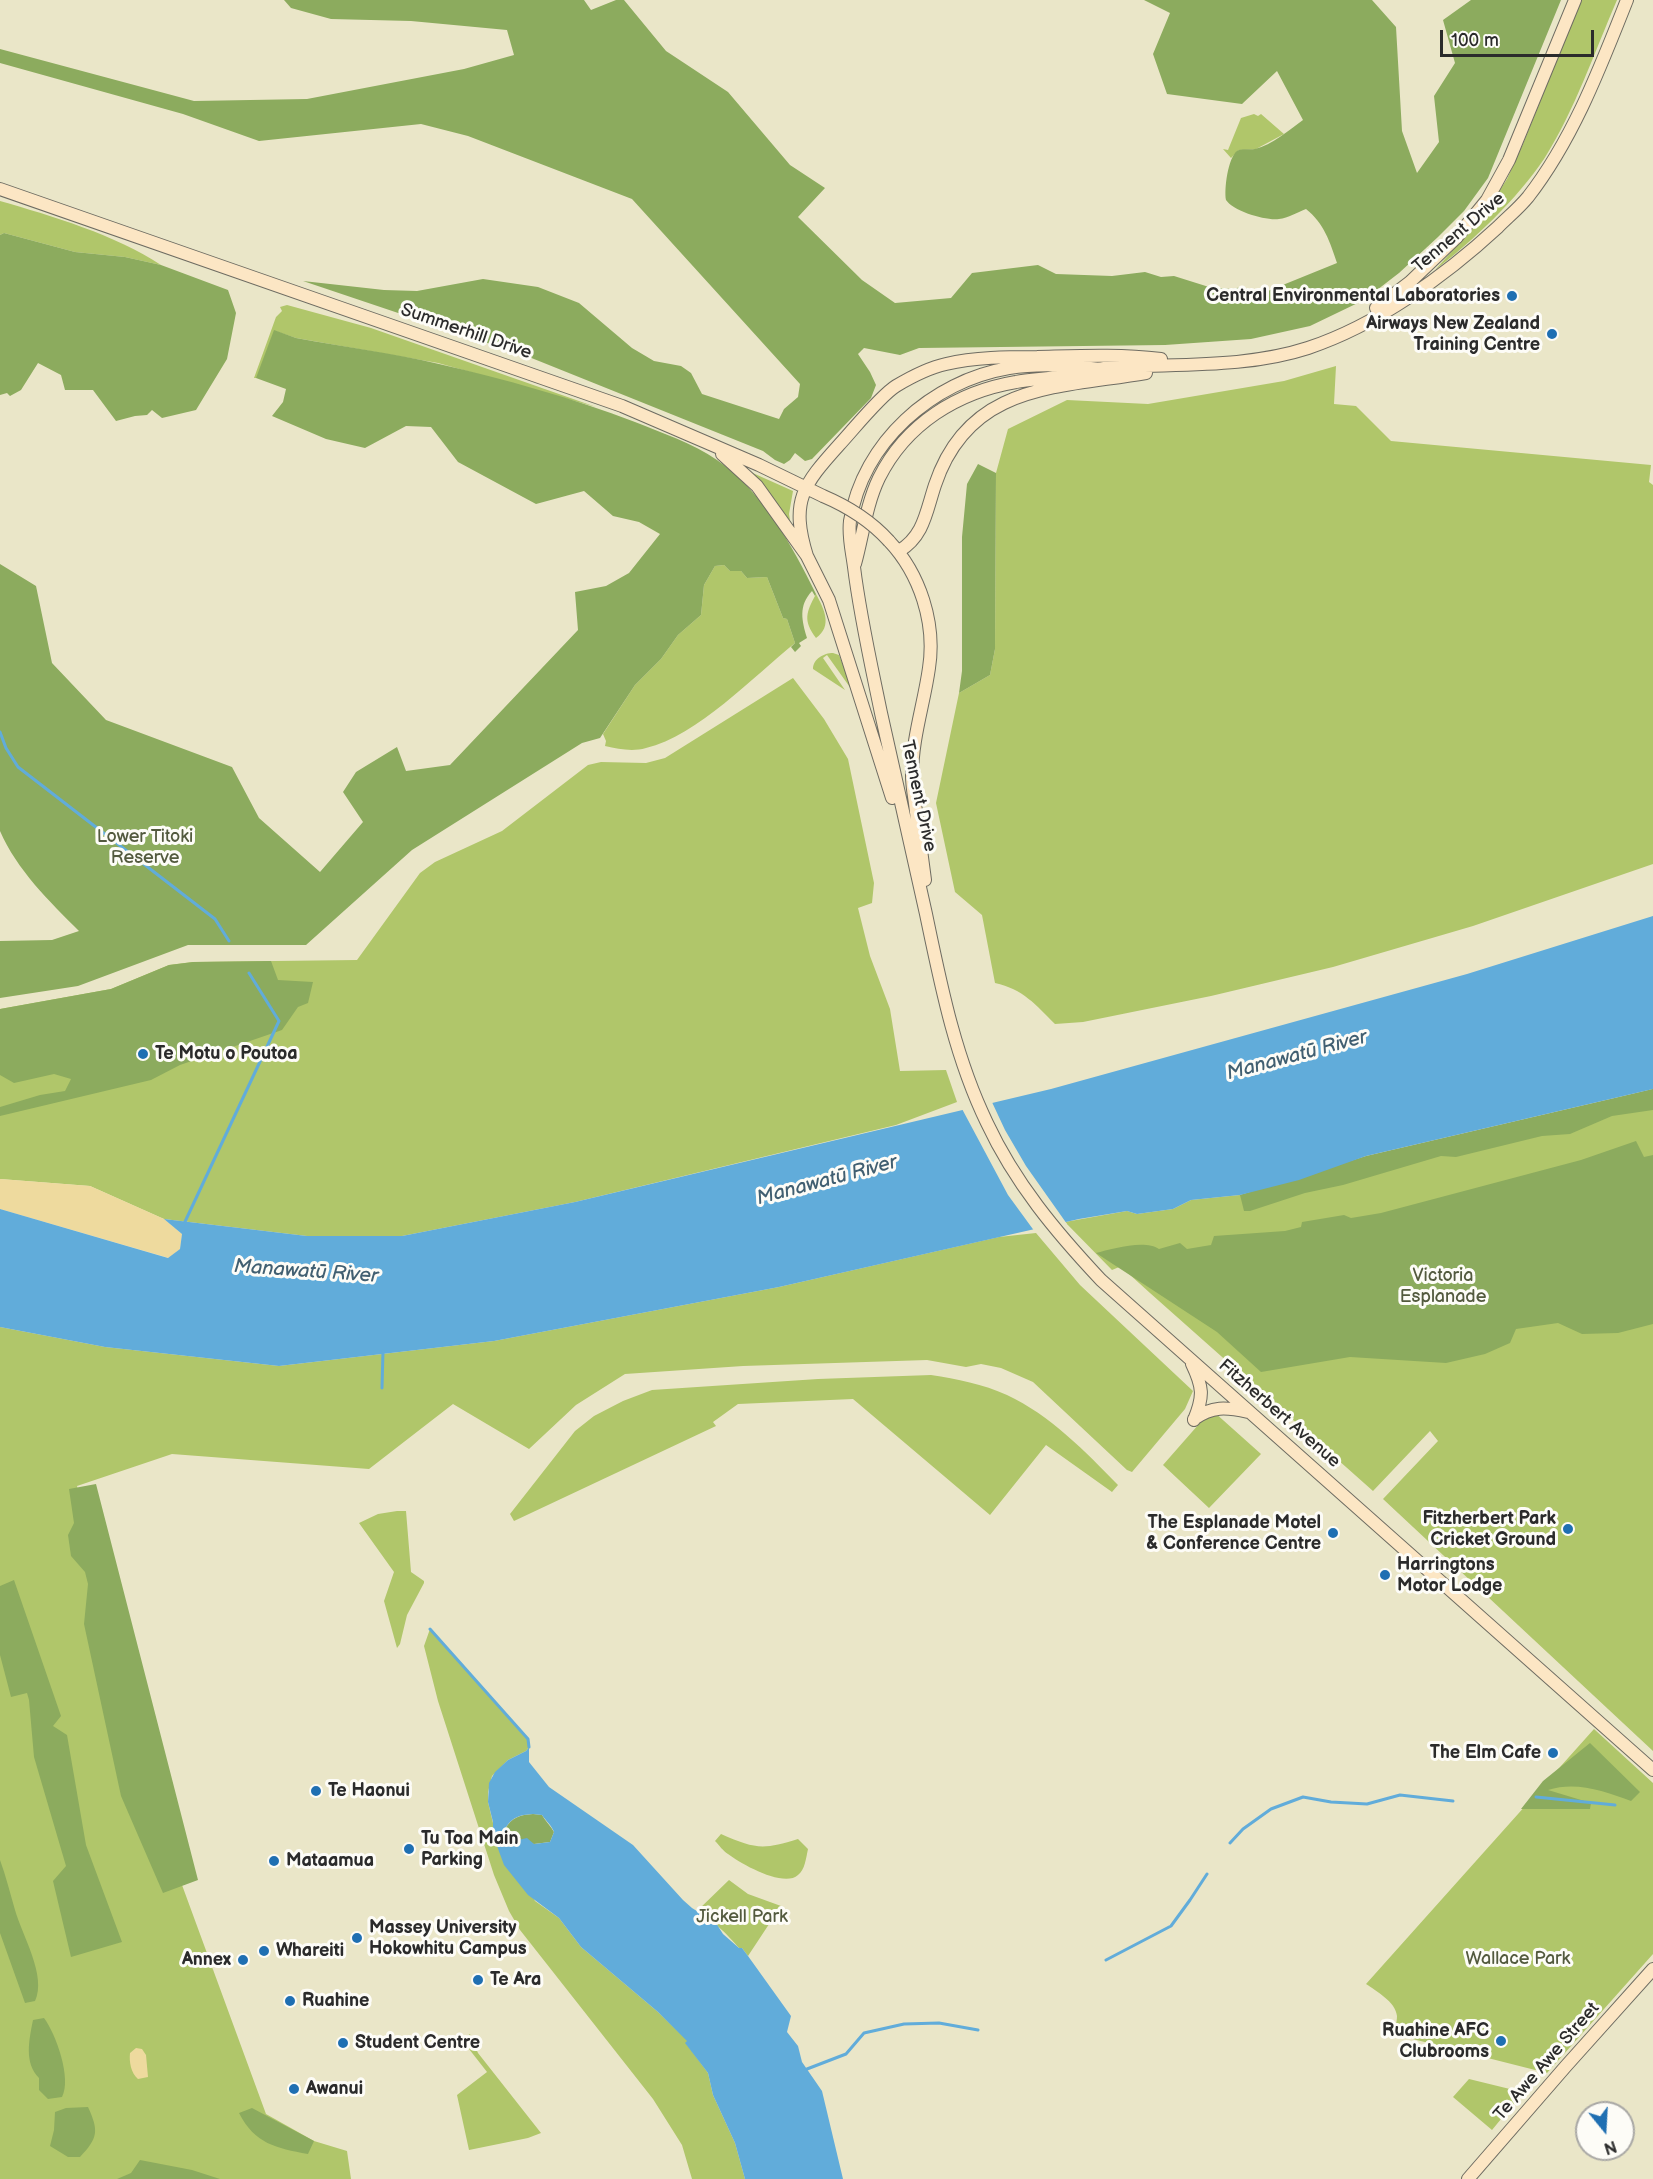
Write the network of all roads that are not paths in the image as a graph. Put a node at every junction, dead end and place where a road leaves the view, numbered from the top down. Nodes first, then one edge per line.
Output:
1 (1575, 0) edge
2 (1627, 0) edge
3 (0, 189) edge
4 (1345, 333) junction
5 (1197, 364) junction
6 (699, 438) junction
7 (805, 488) junction
8 (899, 551) junction
9 (807, 556) junction
10 (917, 874) junction
11 (934, 953) junction
12 (952, 1032) joint
13 (1190, 1360) junction
14 (1249, 1412) junction
15 (1653, 1770) edge
16 (1653, 1969) edge
17 (1468, 2179) edge

1 - 4 main road, Tennent Drive
2 - 4 main road, Tennent Drive
3 - 6 main road, Summerhill Drive
4 - 5 main road, Tennent Drive
5 - 7 main road
5 - 8 main road
5 - 10 main road, Tennent Drive
6 - 7 main road, Summerhill Drive
6 - 9 main road
7 - 8 main road, Summerhill Drive, bridge
7 - 9 main road
8 - 11 main road, Summerhill Drive
9 - 10 main road
10 - 11 main road, Tennent Drive
11 - 12 main road, Tennent Drive
12 - 13 main road, Fitzherbert Avenue
13 - 14 main road, Fitzherbert Avenue
13 - 14 main road
14 - 15 main road, Fitzherbert Avenue
16 - 17 main road, Te Awe Awe Street

